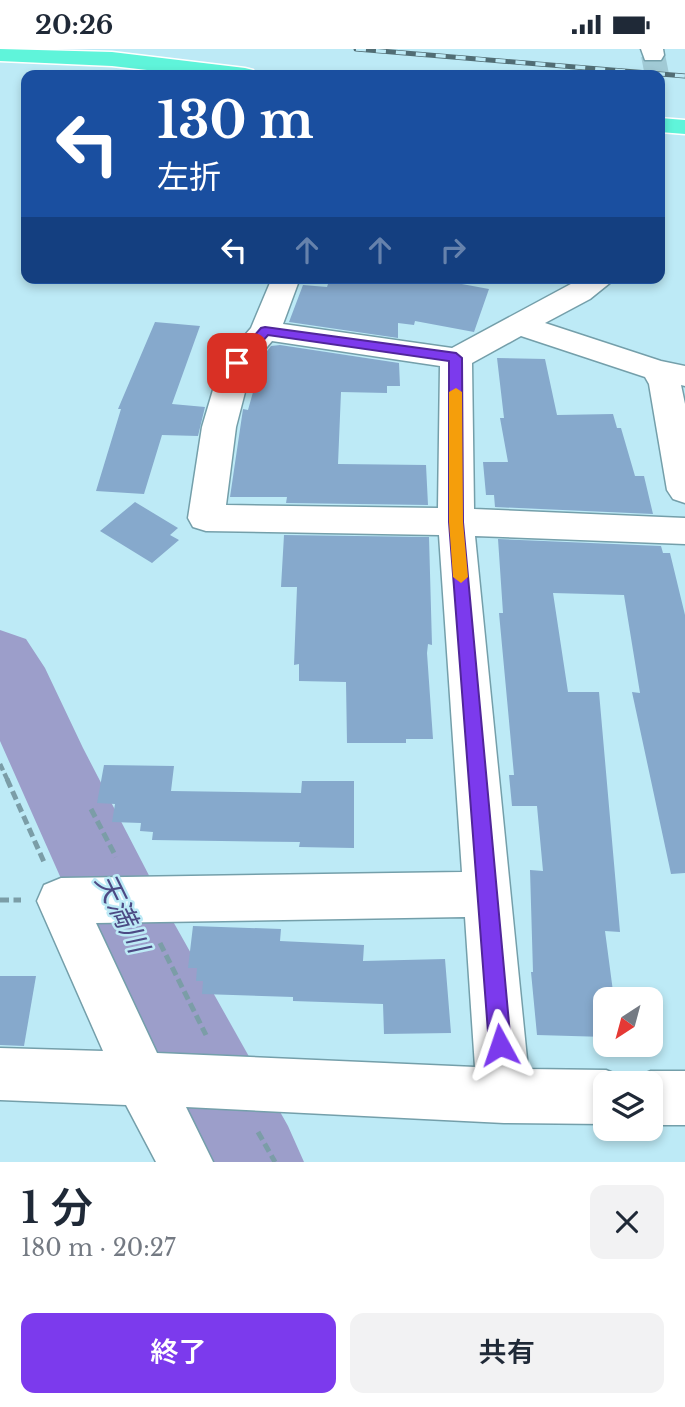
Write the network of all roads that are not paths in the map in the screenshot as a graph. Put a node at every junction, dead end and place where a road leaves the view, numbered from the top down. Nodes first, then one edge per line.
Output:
1 (0, 54) edge
2 (203, 70) edge
3 (665, 125) edge
4 (685, 127) edge
5 (284, 284) edge
6 (593, 284) edge
7 (519, 324) junction
8 (265, 331) junction
9 (456, 358) junction
10 (670, 373) edge
11 (685, 490) edge
12 (456, 522) junction
13 (685, 531) edge
14 (487, 894) junction
15 (0, 1074) edge
16 (141, 1077) junction
17 (504, 1096) junction
18 (593, 1097) edge
19 (663, 1098) edge
20 (685, 1098) edge
21 (185, 1162) edge

1 - 2 highway
3 - 4 highway
5 - 8 street
6 - 7 street
7 - 9 street
7 - 10 street
8 - 9 street
8 - 12 street
9 - 12 street
10 - 11 street
12 - 13 street
12 - 14 street
14 - 16 street
14 - 17 street
15 - 16 street
16 - 17 street
16 - 21 street
17 - 18 street
19 - 20 street

